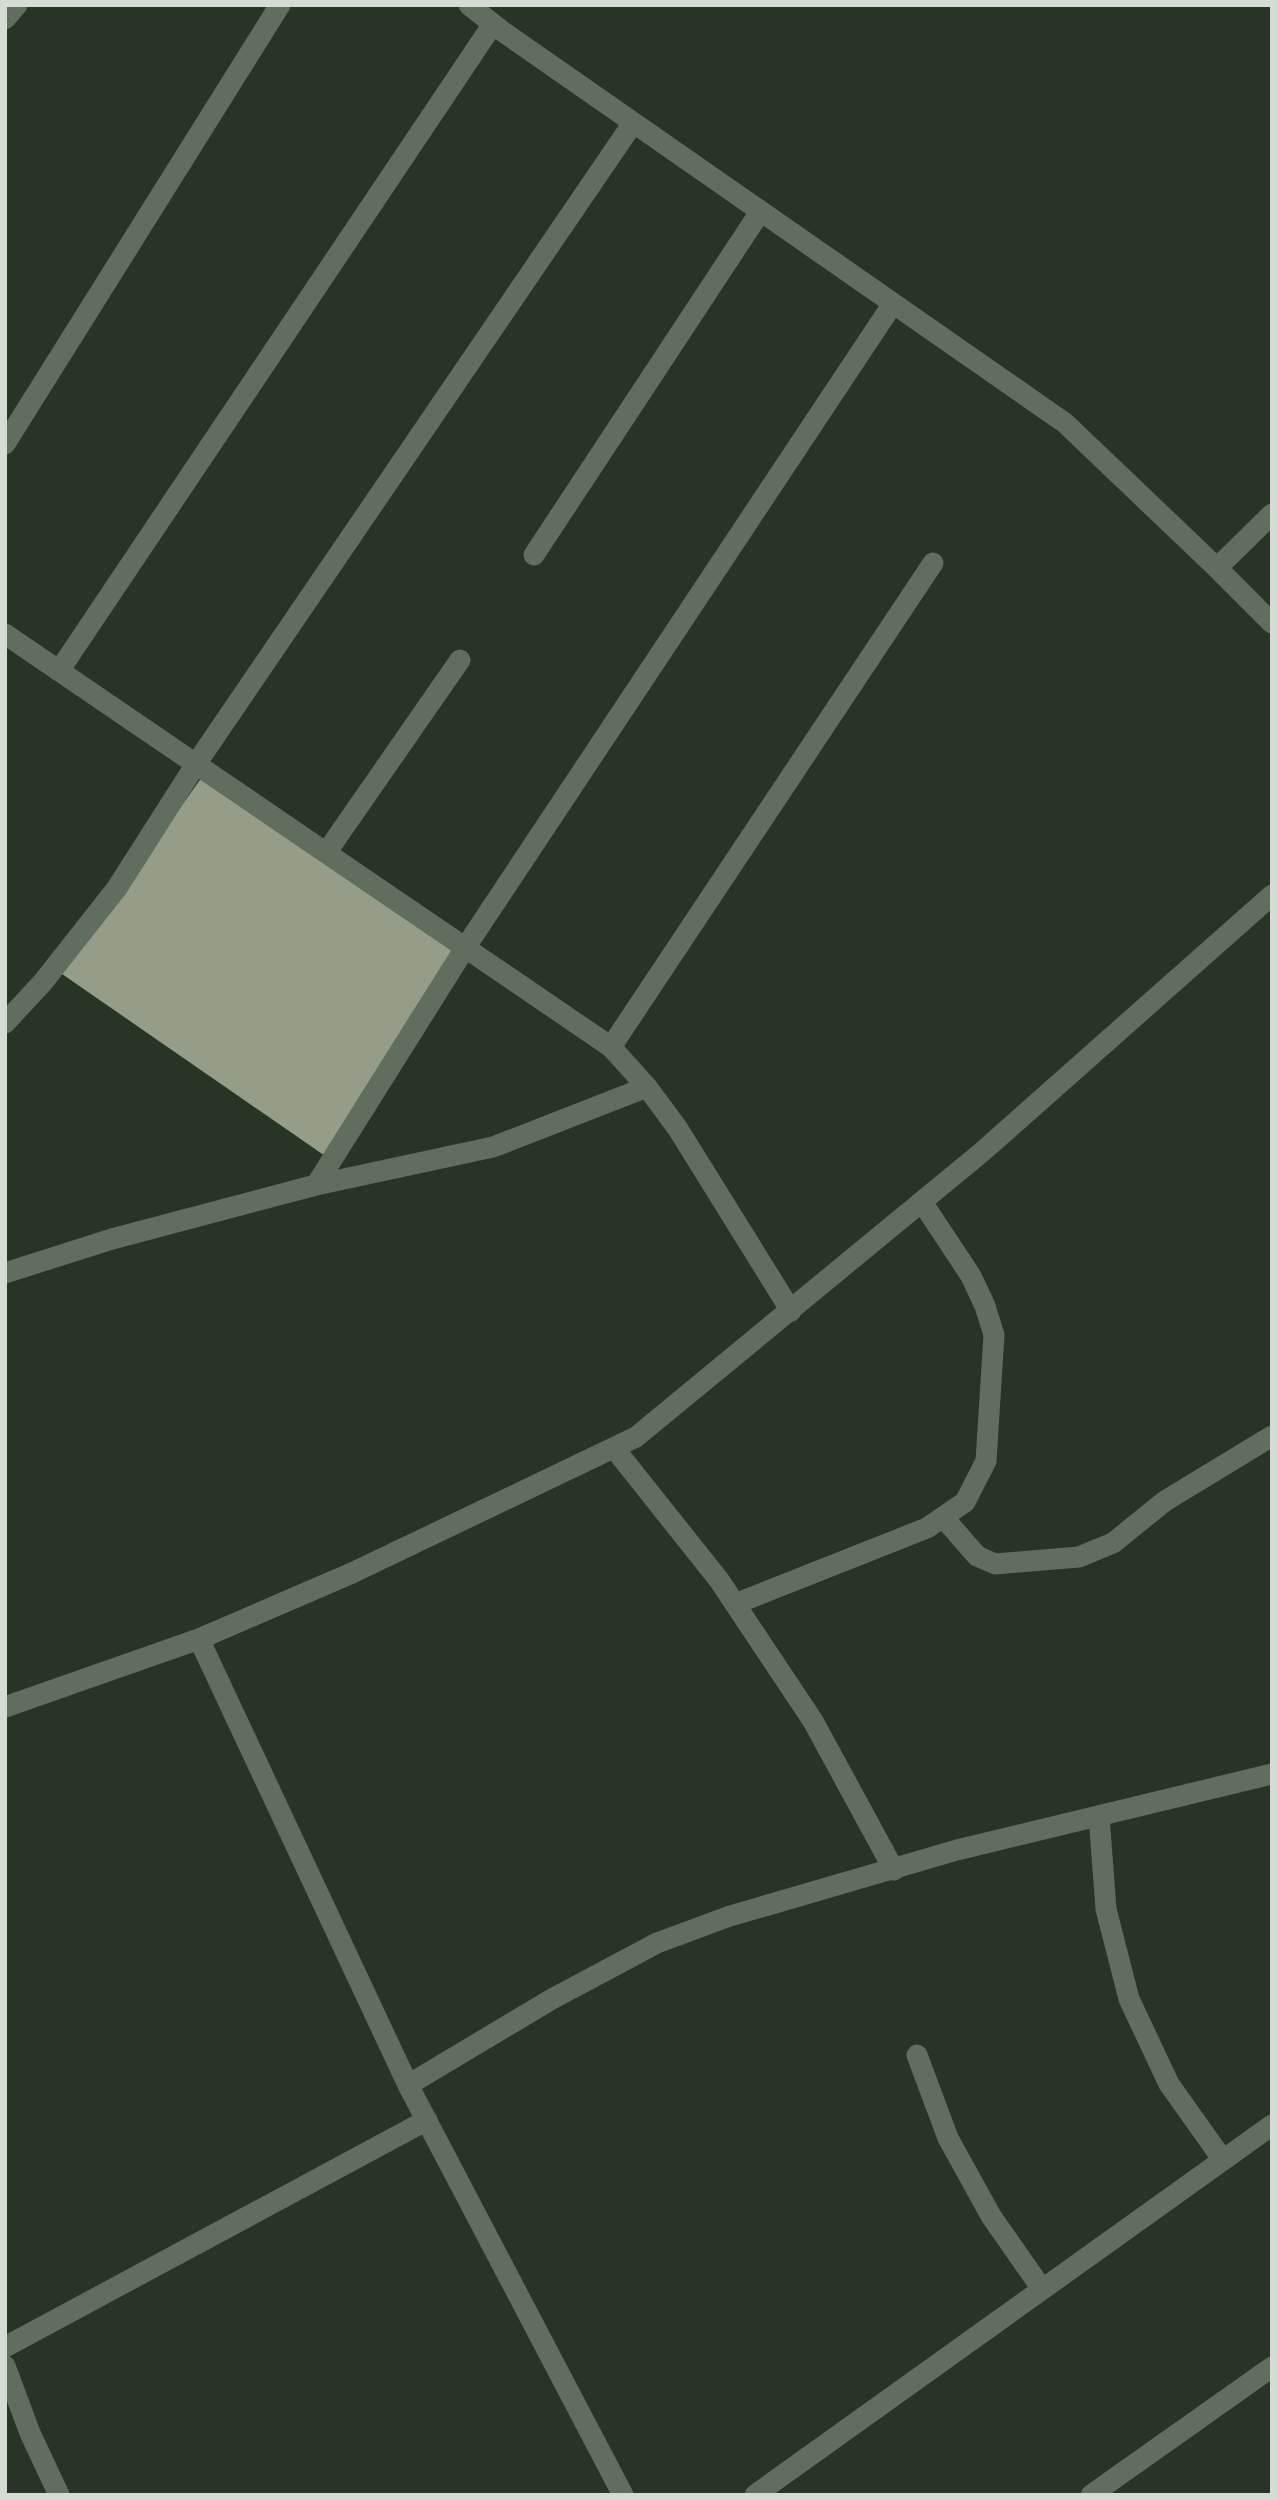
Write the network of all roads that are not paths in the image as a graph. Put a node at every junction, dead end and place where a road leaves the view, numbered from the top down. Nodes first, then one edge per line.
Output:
1 (17, 5) edge
2 (280, 5) edge
3 (469, 5) edge
4 (5, 19) edge
5 (493, 24) junction
6 (633, 123) junction
7 (760, 212) junction
8 (892, 304) junction
9 (5, 444) edge
10 (1272, 514) edge
11 (534, 555) dead end
12 (933, 563) dead end
13 (1217, 568) junction
14 (1272, 623) edge
15 (5, 634) edge
16 (460, 660) dead end
17 (59, 671) junction
18 (196, 764) junction
19 (326, 853) junction
20 (1272, 895) edge
21 (465, 948) junction
22 (5, 1023) edge
23 (611, 1047) junction
24 (647, 1087) junction
25 (316, 1185) junction
26 (922, 1202) junction
27 (5, 1273) edge
28 (791, 1311) junction
29 (1272, 1436) edge
30 (614, 1448) junction
31 (943, 1517) junction
32 (735, 1604) junction
33 (199, 1639) junction
34 (5, 1707) edge
35 (1272, 1774) edge
36 (1099, 1816) junction
37 (894, 1870) junction
38 (917, 2055) dead end
39 (408, 2085) junction
40 (427, 2120) junction
41 (1272, 2125) edge
42 (1223, 2160) junction
43 (1042, 2289) junction
44 (5, 2347) edge
45 (5, 2366) edge
46 (1272, 2367) edge
47 (59, 2495) edge
48 (623, 2495) edge
49 (755, 2495) edge
50 (1091, 2495) edge

1 - 4 street
2 - 9 street
3 - 5 street
5 - 6 street
5 - 17 street
6 - 7 street
6 - 18 street
7 - 8 street
7 - 11 street
8 - 13 street
8 - 21 street
10 - 13 street
12 - 23 street
13 - 14 street
15 - 17 street
16 - 19 street
17 - 18 street
18 - 19 street
18 - 22 street
19 - 21 street
20 - 26 street
21 - 23 street
21 - 25 street
23 - 24 street
24 - 25 street
24 - 28 street
25 - 27 street
26 - 28 street
26 - 31 street
28 - 30 street
29 - 31 street
30 - 32 street
30 - 33 street
31 - 32 street
32 - 37 street
33 - 34 street
33 - 39 street
35 - 36 street
36 - 37 street
36 - 42 street
37 - 39 street
38 - 43 street
39 - 40 street
40 - 44 street
40 - 48 street
41 - 42 street
42 - 43 street
43 - 49 street
45 - 47 street
46 - 50 street

